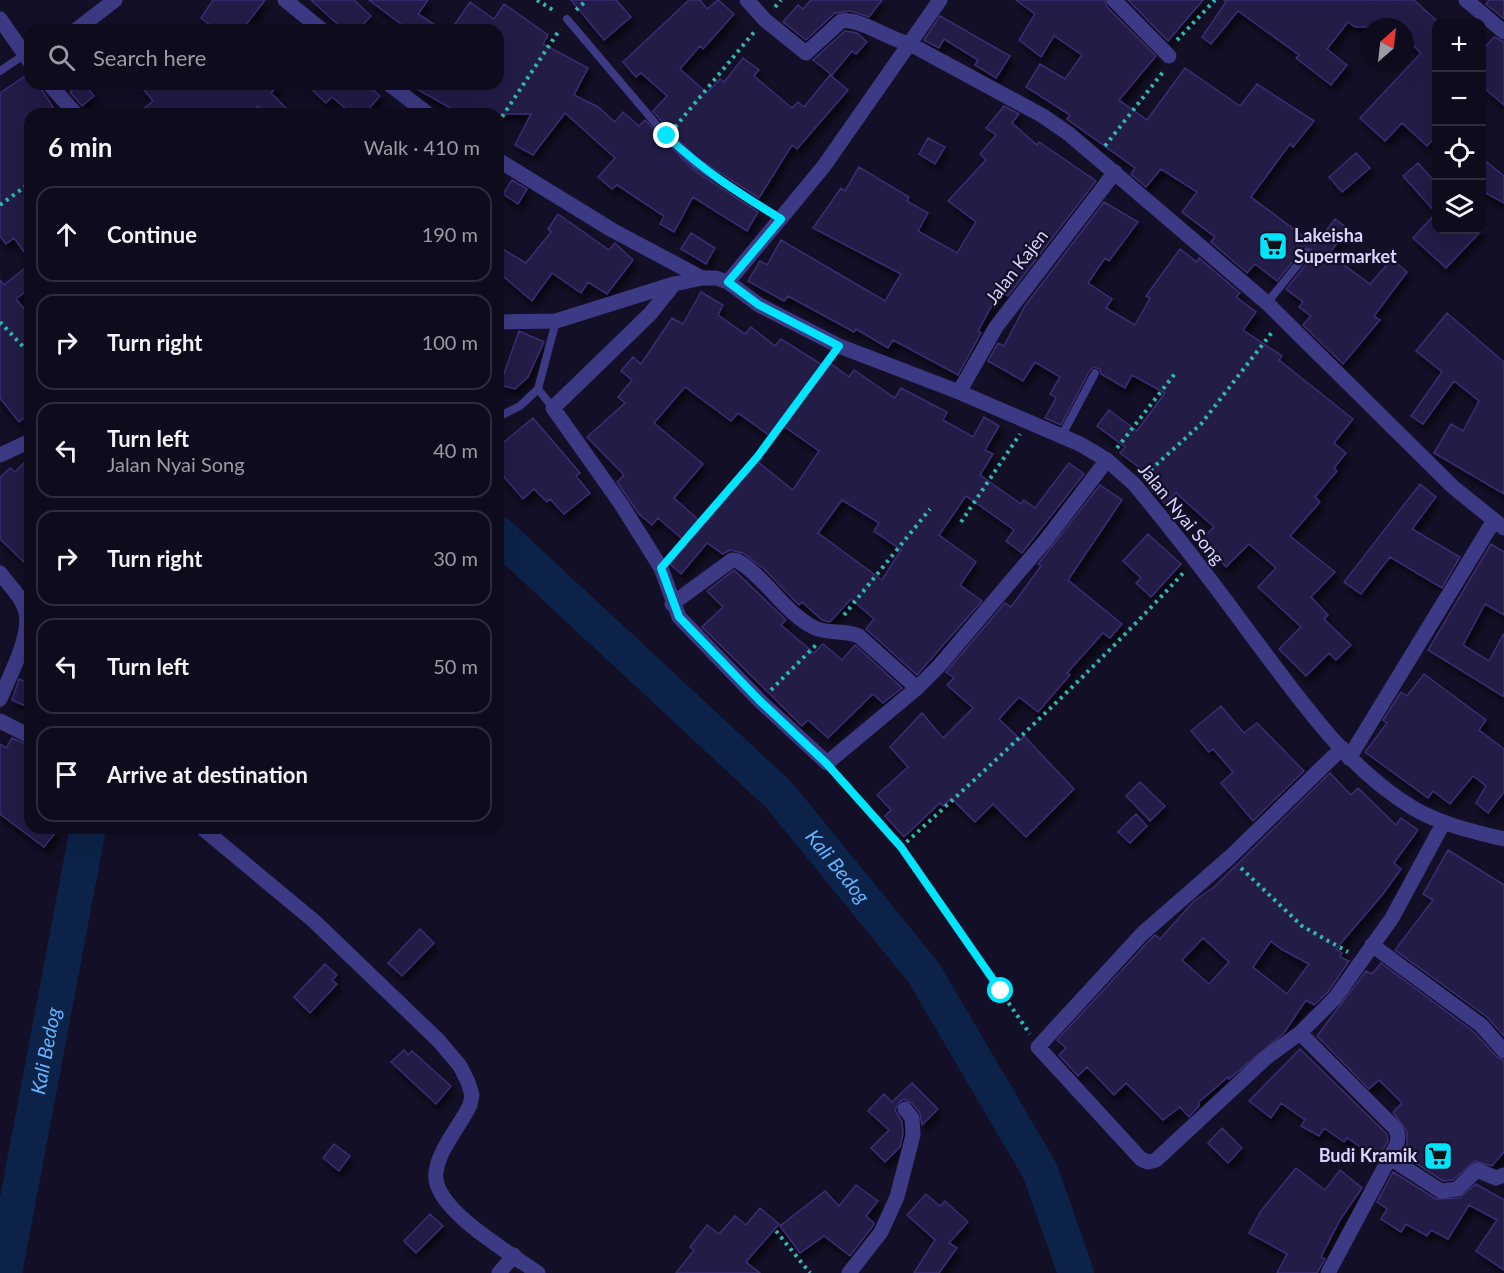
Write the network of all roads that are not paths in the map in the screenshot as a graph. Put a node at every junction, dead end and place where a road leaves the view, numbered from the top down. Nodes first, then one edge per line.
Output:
1 (115, 0) edge
2 (285, 0) edge
3 (747, 0) edge
4 (940, 0) edge
5 (1114, 0) edge
6 (1466, 0) edge
7 (0, 19) edge
8 (567, 19) road end
9 (84, 24) edge
10 (315, 24) edge
11 (1504, 32) edge
12 (910, 44) junction
13 (24, 54) edge
14 (1169, 56) road end
15 (24, 59) edge
16 (0, 71) edge
17 (54, 90) edge
18 (396, 90) edge
19 (71, 108) edge
20 (416, 108) edge
21 (504, 164) edge
22 (1115, 172) junction
23 (781, 219) junction
24 (1306, 253) dead end
25 (702, 278) junction
26 (728, 282) junction
27 (674, 284) junction
28 (1267, 303) junction
29 (556, 321) junction
30 (504, 322) edge
31 (1095, 373) dead end
32 (538, 389) junction
33 (959, 392) junction
34 (553, 408) junction
35 (504, 414) edge
36 (1062, 435) junction
37 (24, 444) edge
38 (0, 455) edge
39 (1107, 460) junction
40 (1499, 525) edge
41 (0, 573) edge
42 (672, 604) junction
43 (24, 609) edge
44 (24, 639) edge
45 (917, 688) junction
46 (0, 699) edge
47 (0, 722) edge
48 (24, 733) edge
49 (1346, 753) junction
50 (1444, 822) junction
51 (209, 834) edge
52 (1504, 839) edge
53 (1372, 945) junction
54 (1300, 1033) junction
55 (1504, 1051) edge
56 (905, 1109) dead end
57 (1390, 1158) junction
58 (1504, 1174) edge
59 (514, 1255) junction
60 (499, 1273) edge
61 (538, 1273) edge
62 (849, 1273) edge
63 (1328, 1273) edge

1 - 9 street
2 - 10 street
3 - 12 street
4 - 12 street
5 - 14 street
6 - 11 street
7 - 13 street
8 - 23 lane
12 - 22 street
12 - 23 street
15 - 16 lane
17 - 19 street
18 - 20 street
21 - 25 street
22 - 28 street
22 - 33 street, Jalan Kajen
23 - 26 street
24 - 28 lane
25 - 26 street
25 - 27 street
26 - 33 street, Jalan Nyai Song
27 - 29 street
27 - 34 street
28 - 40 street
29 - 30 street
29 - 32 lane
31 - 36 lane
32 - 34 lane
32 - 35 lane
33 - 36 street, Jalan Nyai Song
34 - 42 street
36 - 39 street, Jalan Nyai Song
37 - 38 street
39 - 45 street
39 - 49 street, Jalan Nyai Song
40 - 49 street
41 - 43 street
42 - 45 street
42 - 45 street
44 - 46 street
47 - 48 street
49 - 50 street, Jalan Nyai Song
49 - 54 street
50 - 52 street, Jalan Nyai Song
50 - 53 street
51 - 59 street
53 - 54 street
53 - 55 street
54 - 57 street
56 - 62 street
57 - 58 street
57 - 63 street
59 - 60 street
59 - 61 street

